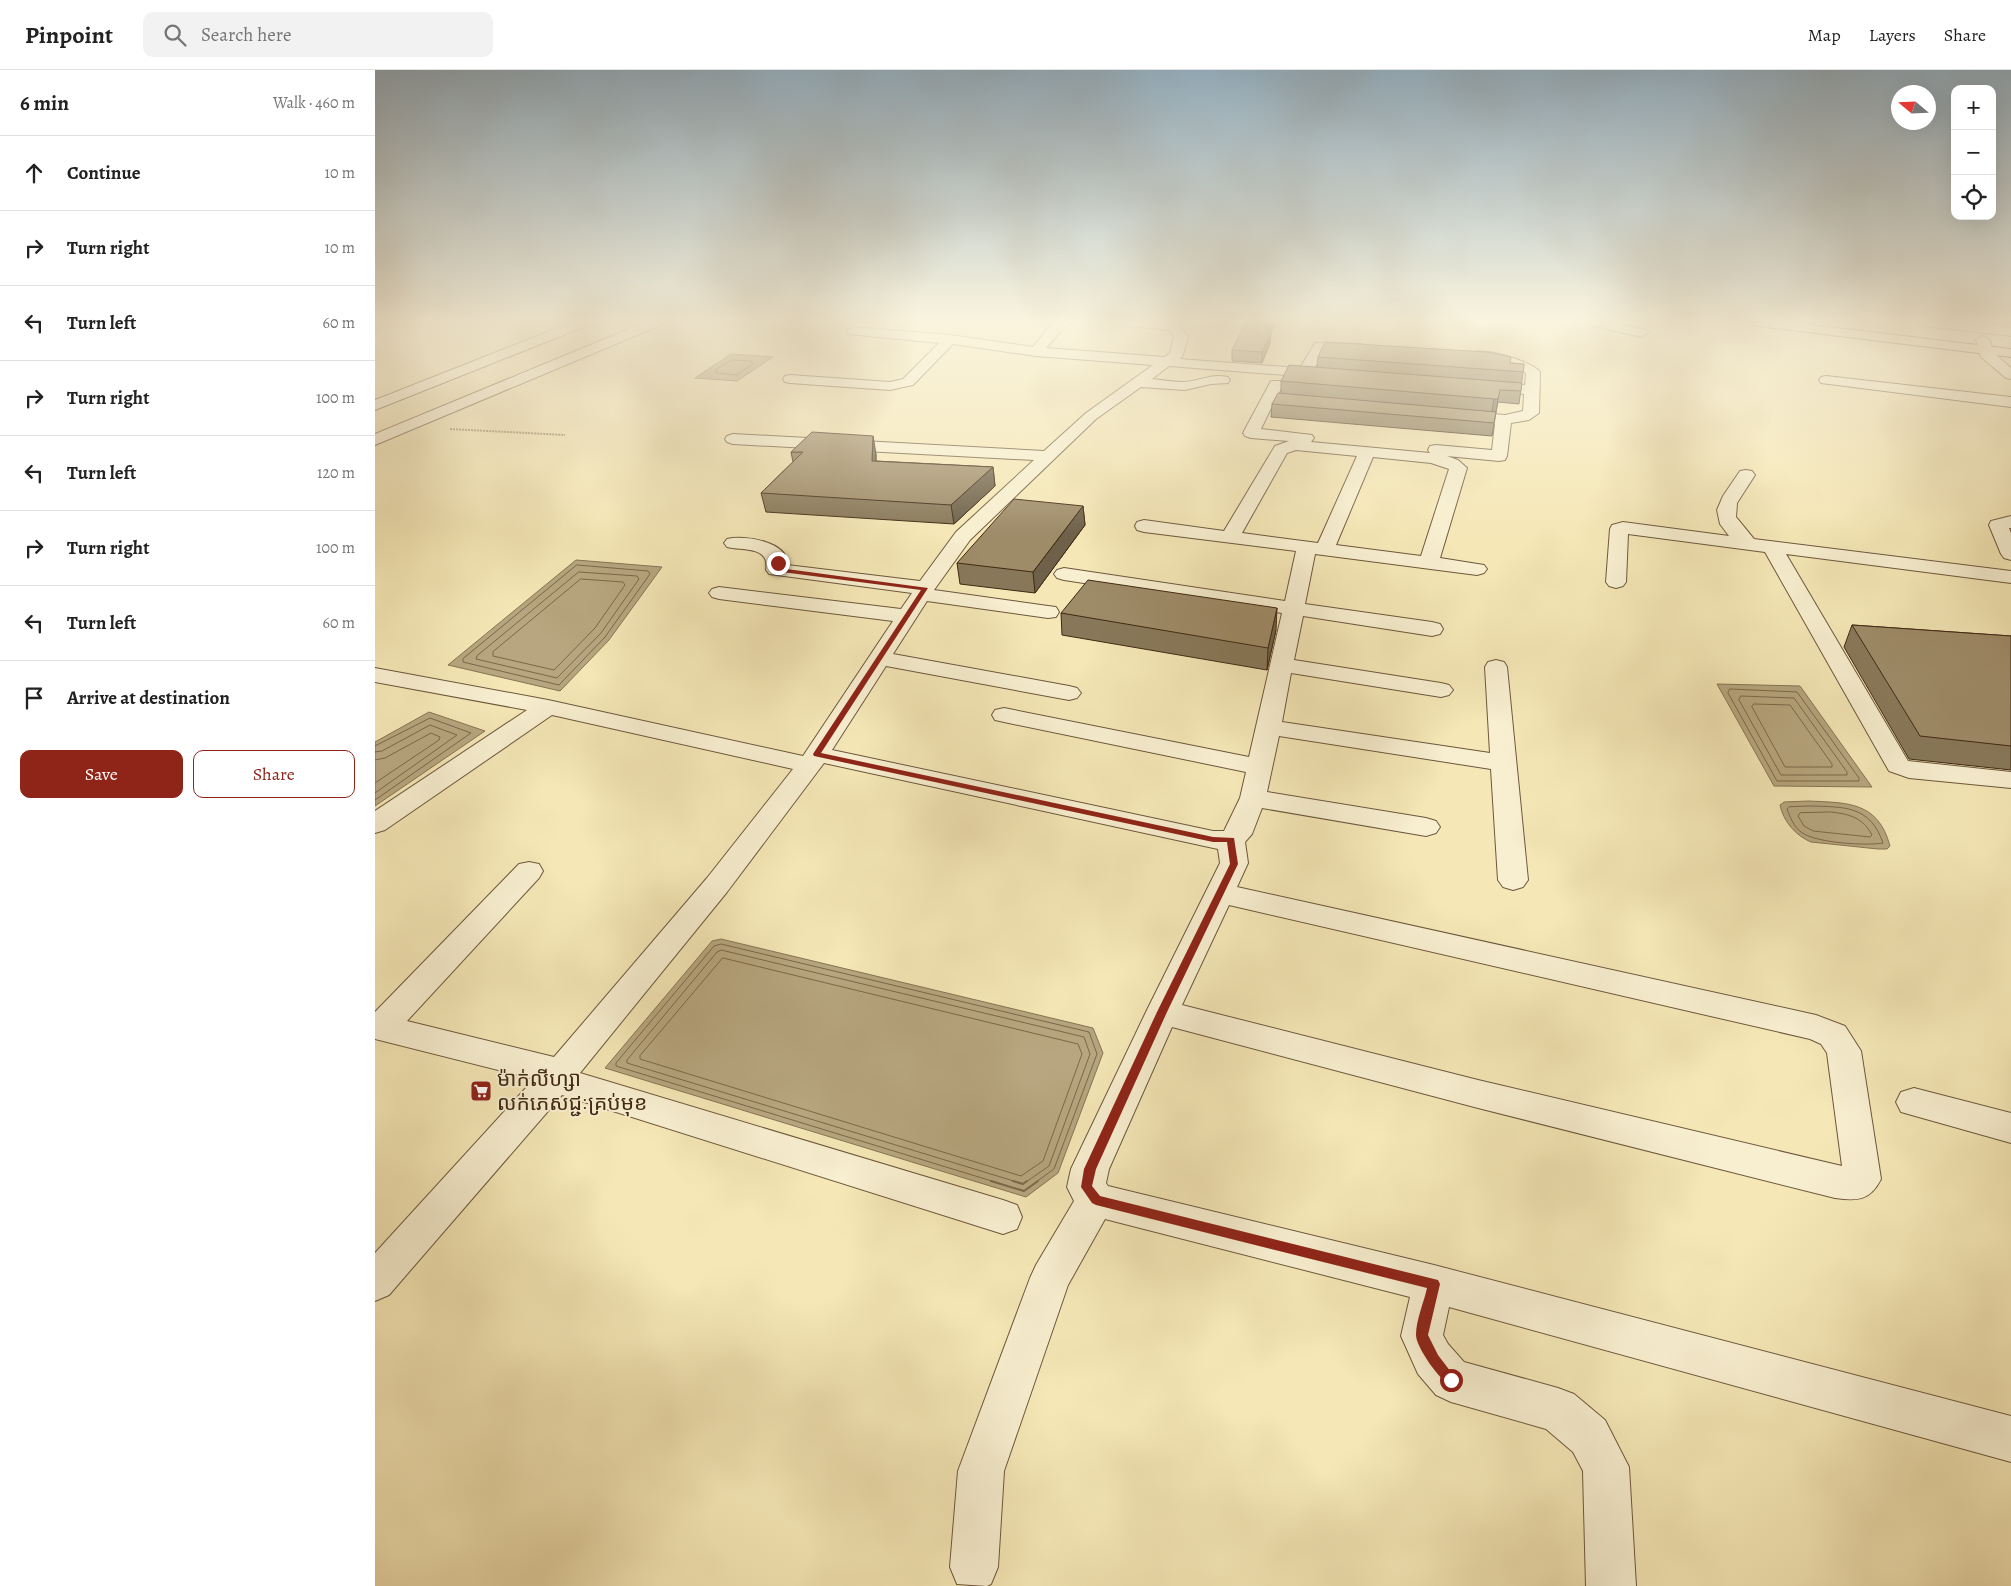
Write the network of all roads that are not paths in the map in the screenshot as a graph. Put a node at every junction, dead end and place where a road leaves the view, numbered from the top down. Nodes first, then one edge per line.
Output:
1 (406, 393) edge
2 (487, 393) edge
3 (1122, 393) edge
4 (1271, 393) edge
5 (1532, 393) edge
6 (1933, 393) edge
7 (1268, 399) junction
8 (2011, 402) edge
9 (1326, 404) edge
10 (375, 405) edge
11 (1443, 415) edge
12 (1504, 419) junction
13 (375, 422) edge
14 (407, 426) junction
15 (733, 439) dead end
16 (375, 440) edge
17 (1367, 452) junction
18 (1049, 456) junction
19 (1746, 475) dead end
20 (2011, 522) edge
21 (1144, 526) dead end
22 (1230, 537) junction
23 (1747, 542) junction
24 (734, 543) dead end
25 (1771, 546) junction
26 (1316, 548) junction
27 (2011, 554) edge
28 (1429, 562) junction
29 (1477, 569) dead end
30 (1064, 574) dead end
31 (2011, 577) edge
32 (1616, 582) dead end
33 (923, 591) junction
34 (719, 593) dead end
35 (1294, 608) junction
36 (1048, 612) dead end
37 (908, 616) junction
38 (1432, 629) dead end
39 (879, 658) junction
40 (1282, 665) junction
41 (1497, 668) dead end
42 (375, 675) edge
43 (1441, 690) dead end
44 (1069, 693) dead end
45 (548, 707) junction
46 (1004, 715) dead end
47 (1269, 727) junction
48 (813, 759) junction
49 (1503, 763) junction
50 (1260, 767) junction
51 (2011, 780) edge
52 (1253, 798) junction
53 (375, 824) edge
54 (1426, 827) dead end
55 (1231, 840) junction
56 (529, 871) dead end
57 (1513, 880) dead end
58 (1219, 894) junction
59 (1162, 1012) junction
60 (377, 1027) edge
61 (557, 1075) junction
62 (1914, 1102) dead end
63 (2011, 1128) edge
64 (1096, 1200) junction
65 (1003, 1217) dead end
66 (375, 1282) edge
67 (1434, 1284) junction
68 (2011, 1439) edge
69 (974, 1567) dead end
70 (1611, 1586) edge

1 - 10 street
2 - 14 street
3 - 18 street
4 - 7 street
5 - 12 street
6 - 8 street
7 - 9 street
7 - 12 street
11 - 12 street
13 - 14 street
14 - 16 street
15 - 18 street
17 - 22 street
17 - 26 street
17 - 28 street
18 - 33 street
19 - 23 street
20 - 27 street
21 - 22 street
22 - 26 street
23 - 25 street
23 - 32 street
24 - 33 street
25 - 31 street
25 - 51 street
26 - 28 street
26 - 35 street
28 - 29 street
30 - 35 street
33 - 36 street
33 - 37 street
34 - 37 street
35 - 38 street
35 - 40 street
37 - 39 street
39 - 44 street
39 - 48 street
40 - 43 street
40 - 47 street
41 - 49 street
42 - 45 street
45 - 48 street
45 - 53 street
46 - 50 street
47 - 49 street
47 - 50 street
48 - 55 street
48 - 61 street
49 - 57 street
50 - 52 street
52 - 54 street
52 - 55 street
55 - 58 street
56 - 60 street
58 - 59 street
58 - 59 street
59 - 64 street
60 - 61 street
61 - 65 street
61 - 66 street
62 - 63 street
64 - 67 street
64 - 69 street
67 - 68 street
67 - 70 street

